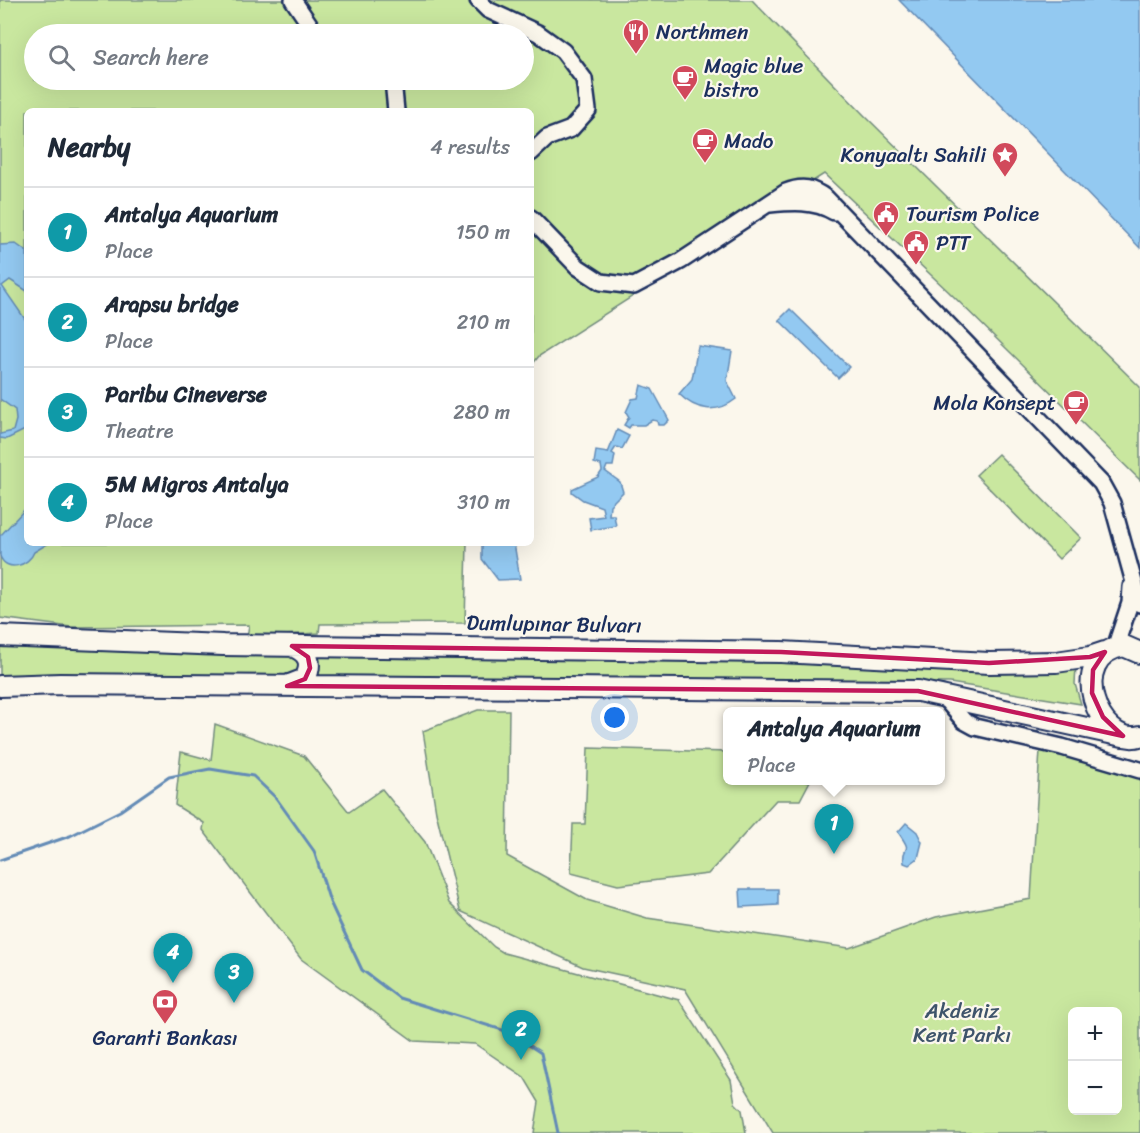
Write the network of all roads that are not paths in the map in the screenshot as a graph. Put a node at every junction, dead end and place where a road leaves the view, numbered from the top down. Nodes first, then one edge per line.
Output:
1 (293, 0) edge
2 (478, 0) edge
3 (309, 24) edge
4 (518, 24) edge
5 (534, 31) edge
6 (394, 90) edge
7 (396, 108) edge
8 (534, 150) edge
9 (534, 221) edge
10 (1131, 575) junction
11 (1140, 604) edge
12 (0, 636) edge
13 (292, 646) junction
14 (1110, 650) junction
15 (1140, 653) edge
16 (0, 686) edge
17 (287, 686) junction
18 (941, 694) junction
19 (1134, 738) edge
20 (1140, 770) edge

1 - 3 street
2 - 4 street
5 - 8 street
6 - 7 street
9 - 10 street
10 - 11 street
10 - 14 street
12 - 13 main road, Dumlupınar Bulvarı
13 - 14 main road, Dumlupınar Bulvarı
13 - 17 main road
14 - 15 main road
14 - 19 main road
16 - 17 main road
17 - 18 main road
18 - 19 main road
18 - 20 street

